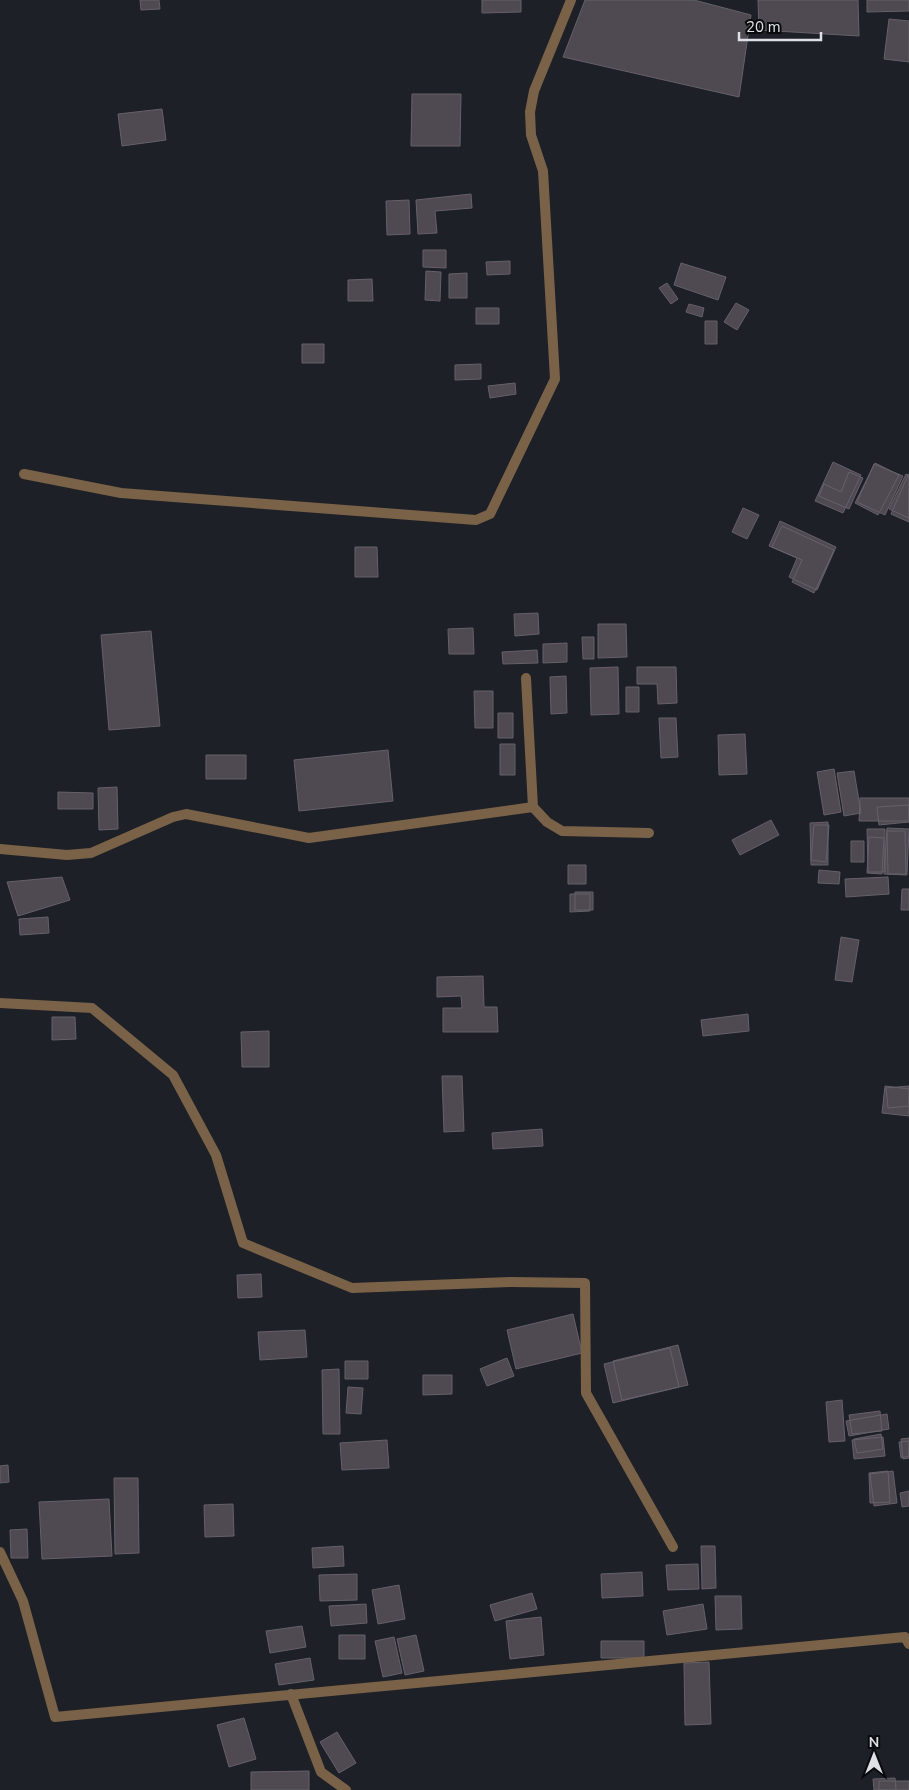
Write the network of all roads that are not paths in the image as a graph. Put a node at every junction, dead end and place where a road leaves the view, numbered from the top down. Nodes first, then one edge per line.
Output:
1 (572, 0) edge
2 (24, 474) dead end
3 (526, 678) dead end
4 (533, 807) junction
5 (649, 833) dead end
6 (0, 849) edge
7 (0, 1003) edge
8 (674, 1546) dead end
9 (0, 1552) edge
10 (909, 1644) edge
11 (291, 1694) junction
12 (346, 1790) edge

1 - 2 street
3 - 4 street
4 - 5 street
4 - 6 street
7 - 8 street
9 - 11 street
10 - 11 street
11 - 12 street

